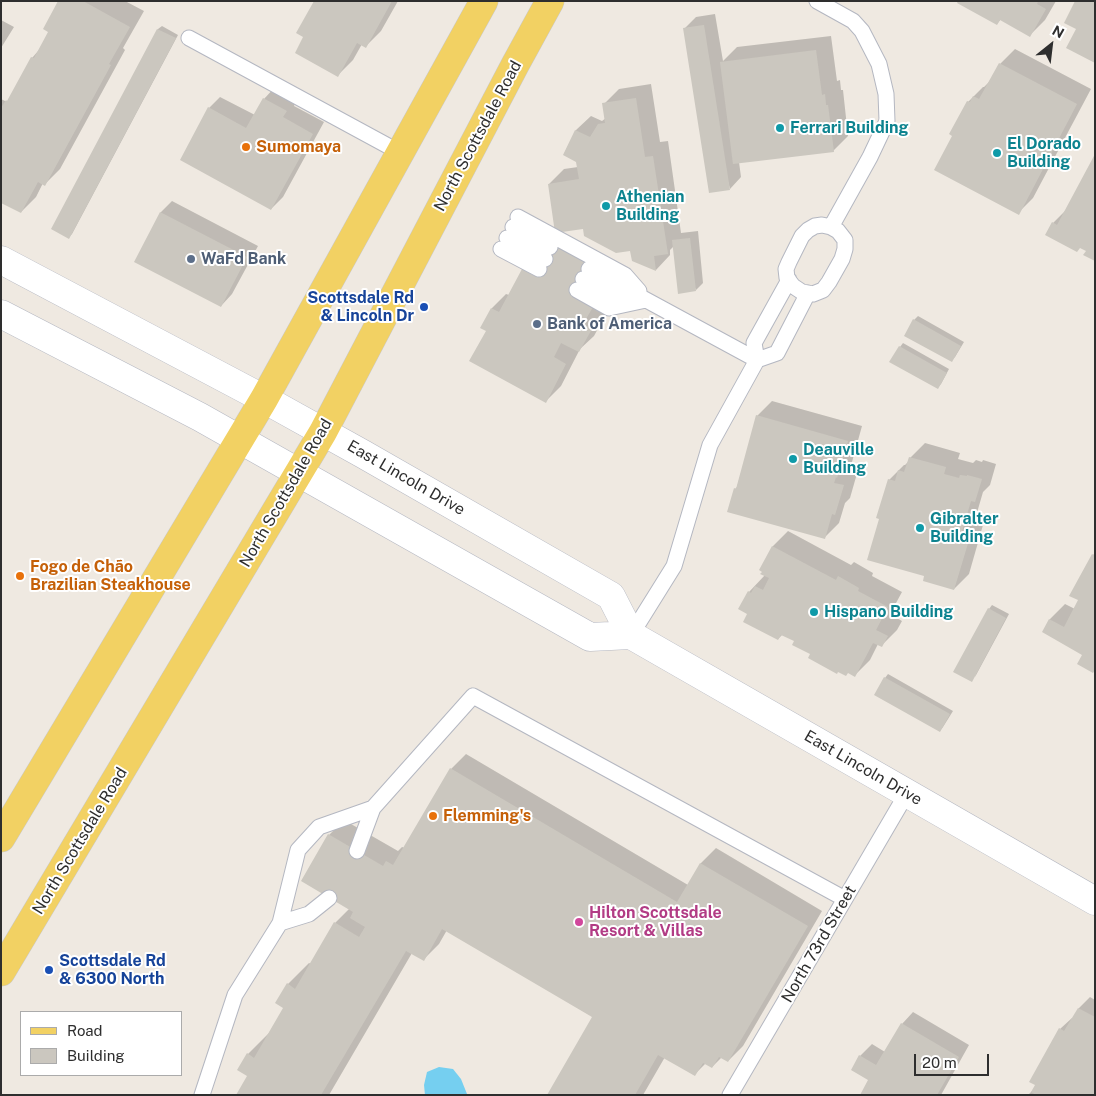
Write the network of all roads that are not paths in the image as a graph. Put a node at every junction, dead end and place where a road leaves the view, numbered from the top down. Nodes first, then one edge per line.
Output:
1 (484, 1) edge
2 (550, 1) edge
3 (818, 1) edge
4 (189, 38) dead end
5 (401, 153) junction
6 (832, 227) junction
7 (510, 233) junction
8 (1, 260) edge
9 (788, 280) junction
10 (808, 293) junction
11 (646, 300) junction
12 (1, 314) edge
13 (757, 360) junction
14 (264, 399) junction
15 (323, 432) junction
16 (240, 440) junction
17 (299, 474) junction
18 (631, 635) junction
19 (907, 793) junction
20 (373, 808) junction
21 (1, 838) edge
22 (358, 851) dead end
23 (329, 898) dead end
24 (845, 899) junction
25 (1095, 901) edge
26 (280, 923) junction
27 (1, 972) edge
28 (202, 1095) edge
29 (730, 1095) edge

1 - 5 main road
2 - 15 main road, North Scottsdale Road
3 - 6 lane
4 - 5 lane
5 - 14 main road
6 - 9 lane
6 - 10 lane
7 - 7 lane
7 - 11 lane
8 - 14 main road, East Lincoln Drive
9 - 10 lane
9 - 13 lane
10 - 13 lane
11 - 11 lane
11 - 13 lane
12 - 16 main road
13 - 18 lane
14 - 15 main road, East Lincoln Drive
14 - 16 main road
15 - 17 main road, North Scottsdale Road
15 - 18 main road, East Lincoln Drive
16 - 17 main road
16 - 21 main road
17 - 18 main road
17 - 27 main road, North Scottsdale Road
18 - 19 main road, East Lincoln Drive
19 - 24 lane, North 73rd Street
19 - 25 main road, East Lincoln Drive
20 - 22 lane
20 - 24 lane
20 - 26 lane
23 - 26 lane
24 - 29 lane, North 73rd Street
26 - 28 lane

